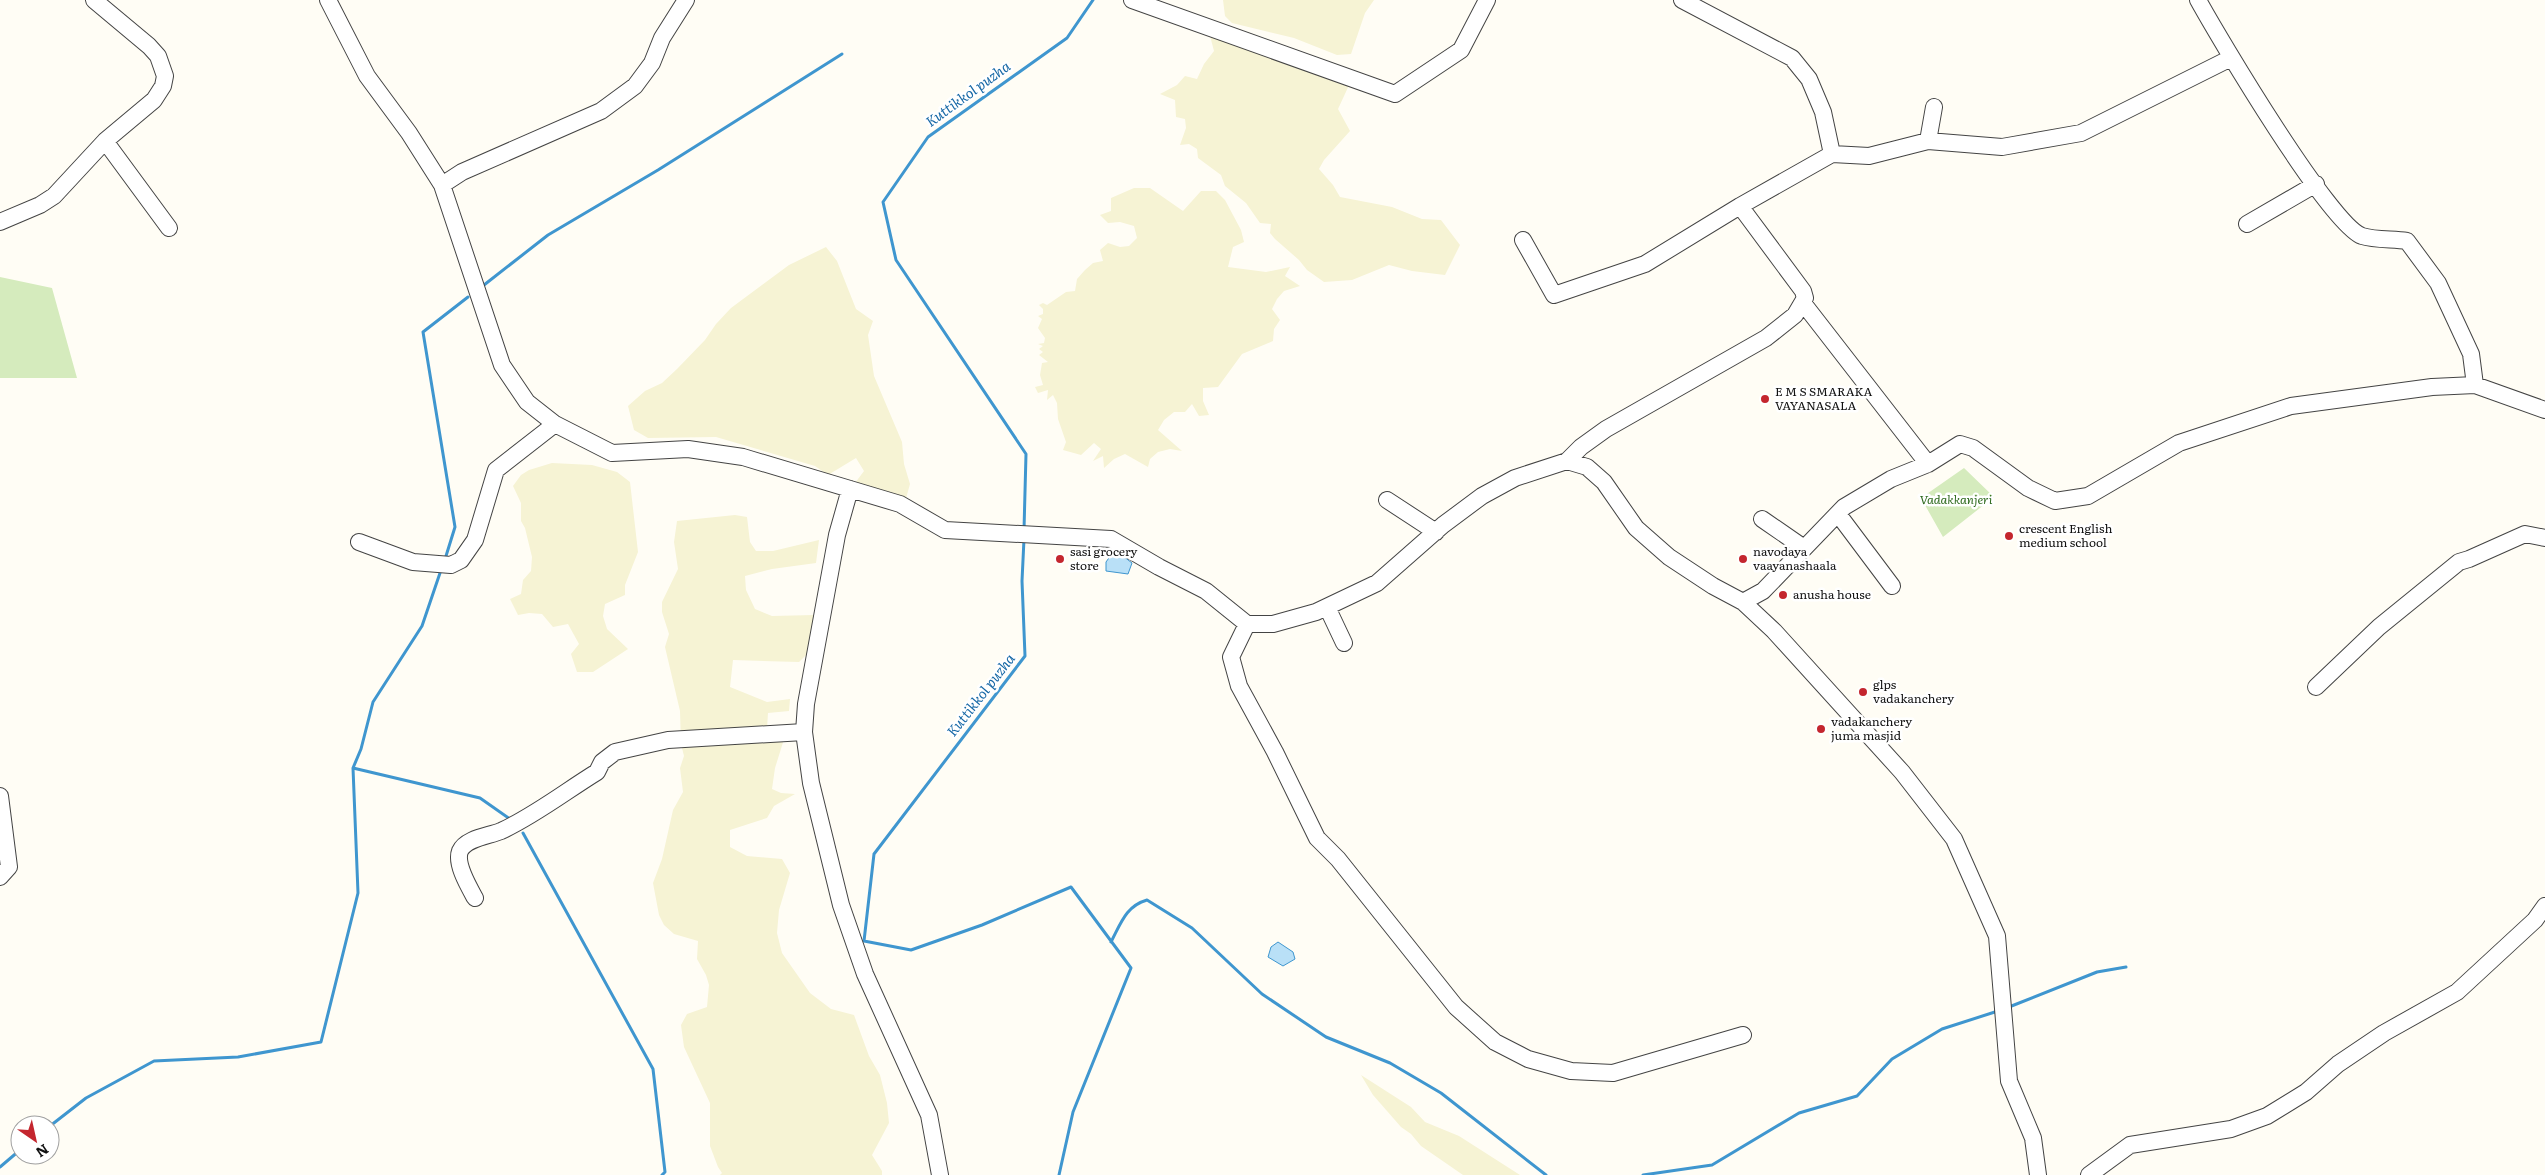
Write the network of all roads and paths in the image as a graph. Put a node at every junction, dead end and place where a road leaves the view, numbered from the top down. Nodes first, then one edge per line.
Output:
1 (94, 0) edge
2 (328, 0) edge
3 (686, 0) edge
4 (1132, 0) edge
5 (1487, 0) edge
6 (1682, 0) edge
7 (2198, 0) edge
8 (2231, 58) junction
9 (1934, 107) dead end
10 (1928, 140) junction
11 (105, 141) junction
12 (1832, 154) junction
13 (2316, 184) junction
14 (442, 185) junction
15 (1740, 206) junction
16 (0, 222) edge
17 (2246, 224) dead end
18 (169, 228) dead end
19 (1523, 240) dead end
20 (1803, 303) junction
21 (2475, 385) junction
22 (2545, 410) edge
23 (555, 424) junction
24 (1567, 461) junction
25 (1928, 464) junction
26 (850, 489) junction
27 (1387, 500) dead end
28 (1838, 514) junction
29 (1762, 519) dead end
30 (1436, 532) junction
31 (2545, 538) edge
32 (359, 542) dead end
33 (1804, 548) junction
34 (1892, 586) dead end
35 (1743, 602) junction
36 (1327, 607) junction
37 (1247, 624) junction
38 (1344, 643) dead end
39 (2316, 687) dead end
40 (804, 732) junction
41 (0, 796) edge
42 (0, 877) edge
43 (475, 898) dead end
44 (2545, 906) edge
45 (1743, 1035) dead end
46 (940, 1175) edge
47 (2038, 1175) edge
48 (2089, 1175) edge

1 - 11 street
2 - 14 street
3 - 14 street
4 - 5 street
6 - 12 street
7 - 8 street
8 - 10 street
8 - 13 street
9 - 10 street
10 - 12 street
11 - 16 street
11 - 18 street
12 - 15 street
13 - 17 street
13 - 21 street
14 - 23 street
15 - 19 street
15 - 20 street
20 - 24 street
20 - 25 street
21 - 22 street
21 - 25 street
23 - 26 street
23 - 32 street
24 - 30 street
24 - 35 street
25 - 28 street
26 - 37 street
26 - 40 street
27 - 30 street
28 - 33 street
28 - 34 street
29 - 33 street
30 - 36 street
31 - 39 street
33 - 35 street
35 - 47 street
36 - 37 street
36 - 38 street
37 - 45 street
40 - 43 street
40 - 46 street
41 - 42 street
44 - 48 street

